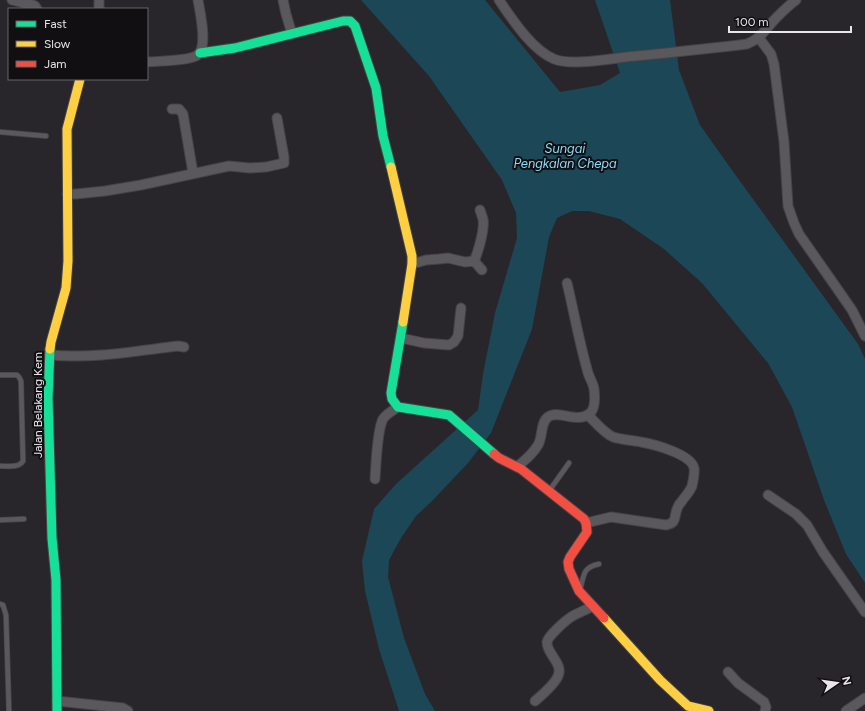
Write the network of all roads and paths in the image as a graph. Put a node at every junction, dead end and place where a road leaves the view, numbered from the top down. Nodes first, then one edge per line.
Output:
1 (12, 0) edge
2 (198, 0) edge
3 (283, 0) edge
4 (498, 0) edge
5 (796, 0) edge
6 (36, 8) edge
7 (292, 34) junction
8 (759, 38) junction
9 (200, 53) junction
10 (148, 62) edge
11 (80, 80) edge
12 (172, 109) dead end
13 (277, 118) dead end
14 (0, 132) edge
15 (46, 136) dead end
16 (193, 173) junction
17 (67, 194) junction
18 (480, 210) dead end
19 (474, 261) junction
20 (412, 264) junction
21 (482, 270) dead end
22 (567, 283) dead end
23 (461, 308) dead end
24 (865, 336) edge
25 (401, 338) junction
26 (184, 347) dead end
27 (50, 355) junction
28 (0, 375) edge
29 (398, 407) junction
30 (588, 415) junction
31 (569, 463) dead end
32 (0, 466) edge
33 (517, 467) junction
34 (375, 479) dead end
35 (548, 492) junction
36 (768, 495) dead end
37 (24, 519) dead end
38 (0, 520) edge
39 (586, 523) junction
40 (600, 564) dead end
41 (579, 591) junction
42 (0, 604) edge
43 (593, 606) junction
44 (865, 612) edge
45 (728, 672) dead end
46 (865, 698) edge
47 (57, 701) junction
48 (535, 701) dead end
49 (686, 708) edge
50 (9, 711) edge
51 (57, 711) edge
52 (128, 711) edge
53 (709, 711) edge
54 (765, 711) edge
55 (846, 711) edge

1 - 6 street
2 - 9 street
3 - 7 street
4 - 8 street
5 - 8 street
7 - 9 street
7 - 20 street
8 - 24 street
9 - 10 street
11 - 17 street, Jalan Belakang Kem
12 - 16 street
13 - 16 street
14 - 15 lane
16 - 17 street
17 - 27 street, Jalan Belakang Kem
18 - 19 street
19 - 20 street
19 - 21 street
20 - 25 street
22 - 30 street
23 - 25 street
25 - 29 street
26 - 27 street
27 - 47 street, Jalan Belakang Kem
28 - 32 lane
29 - 33 street
29 - 34 street
30 - 33 street
30 - 39 street
31 - 35 lane
33 - 35 street
35 - 39 street
36 - 44 street
37 - 38 lane
39 - 41 street
40 - 41 lane
41 - 43 street
42 - 50 lane
43 - 48 street
43 - 49 street
45 - 54 street
46 - 55 street
47 - 51 street, Jalan Belakang Kem
47 - 52 street
49 - 53 street

